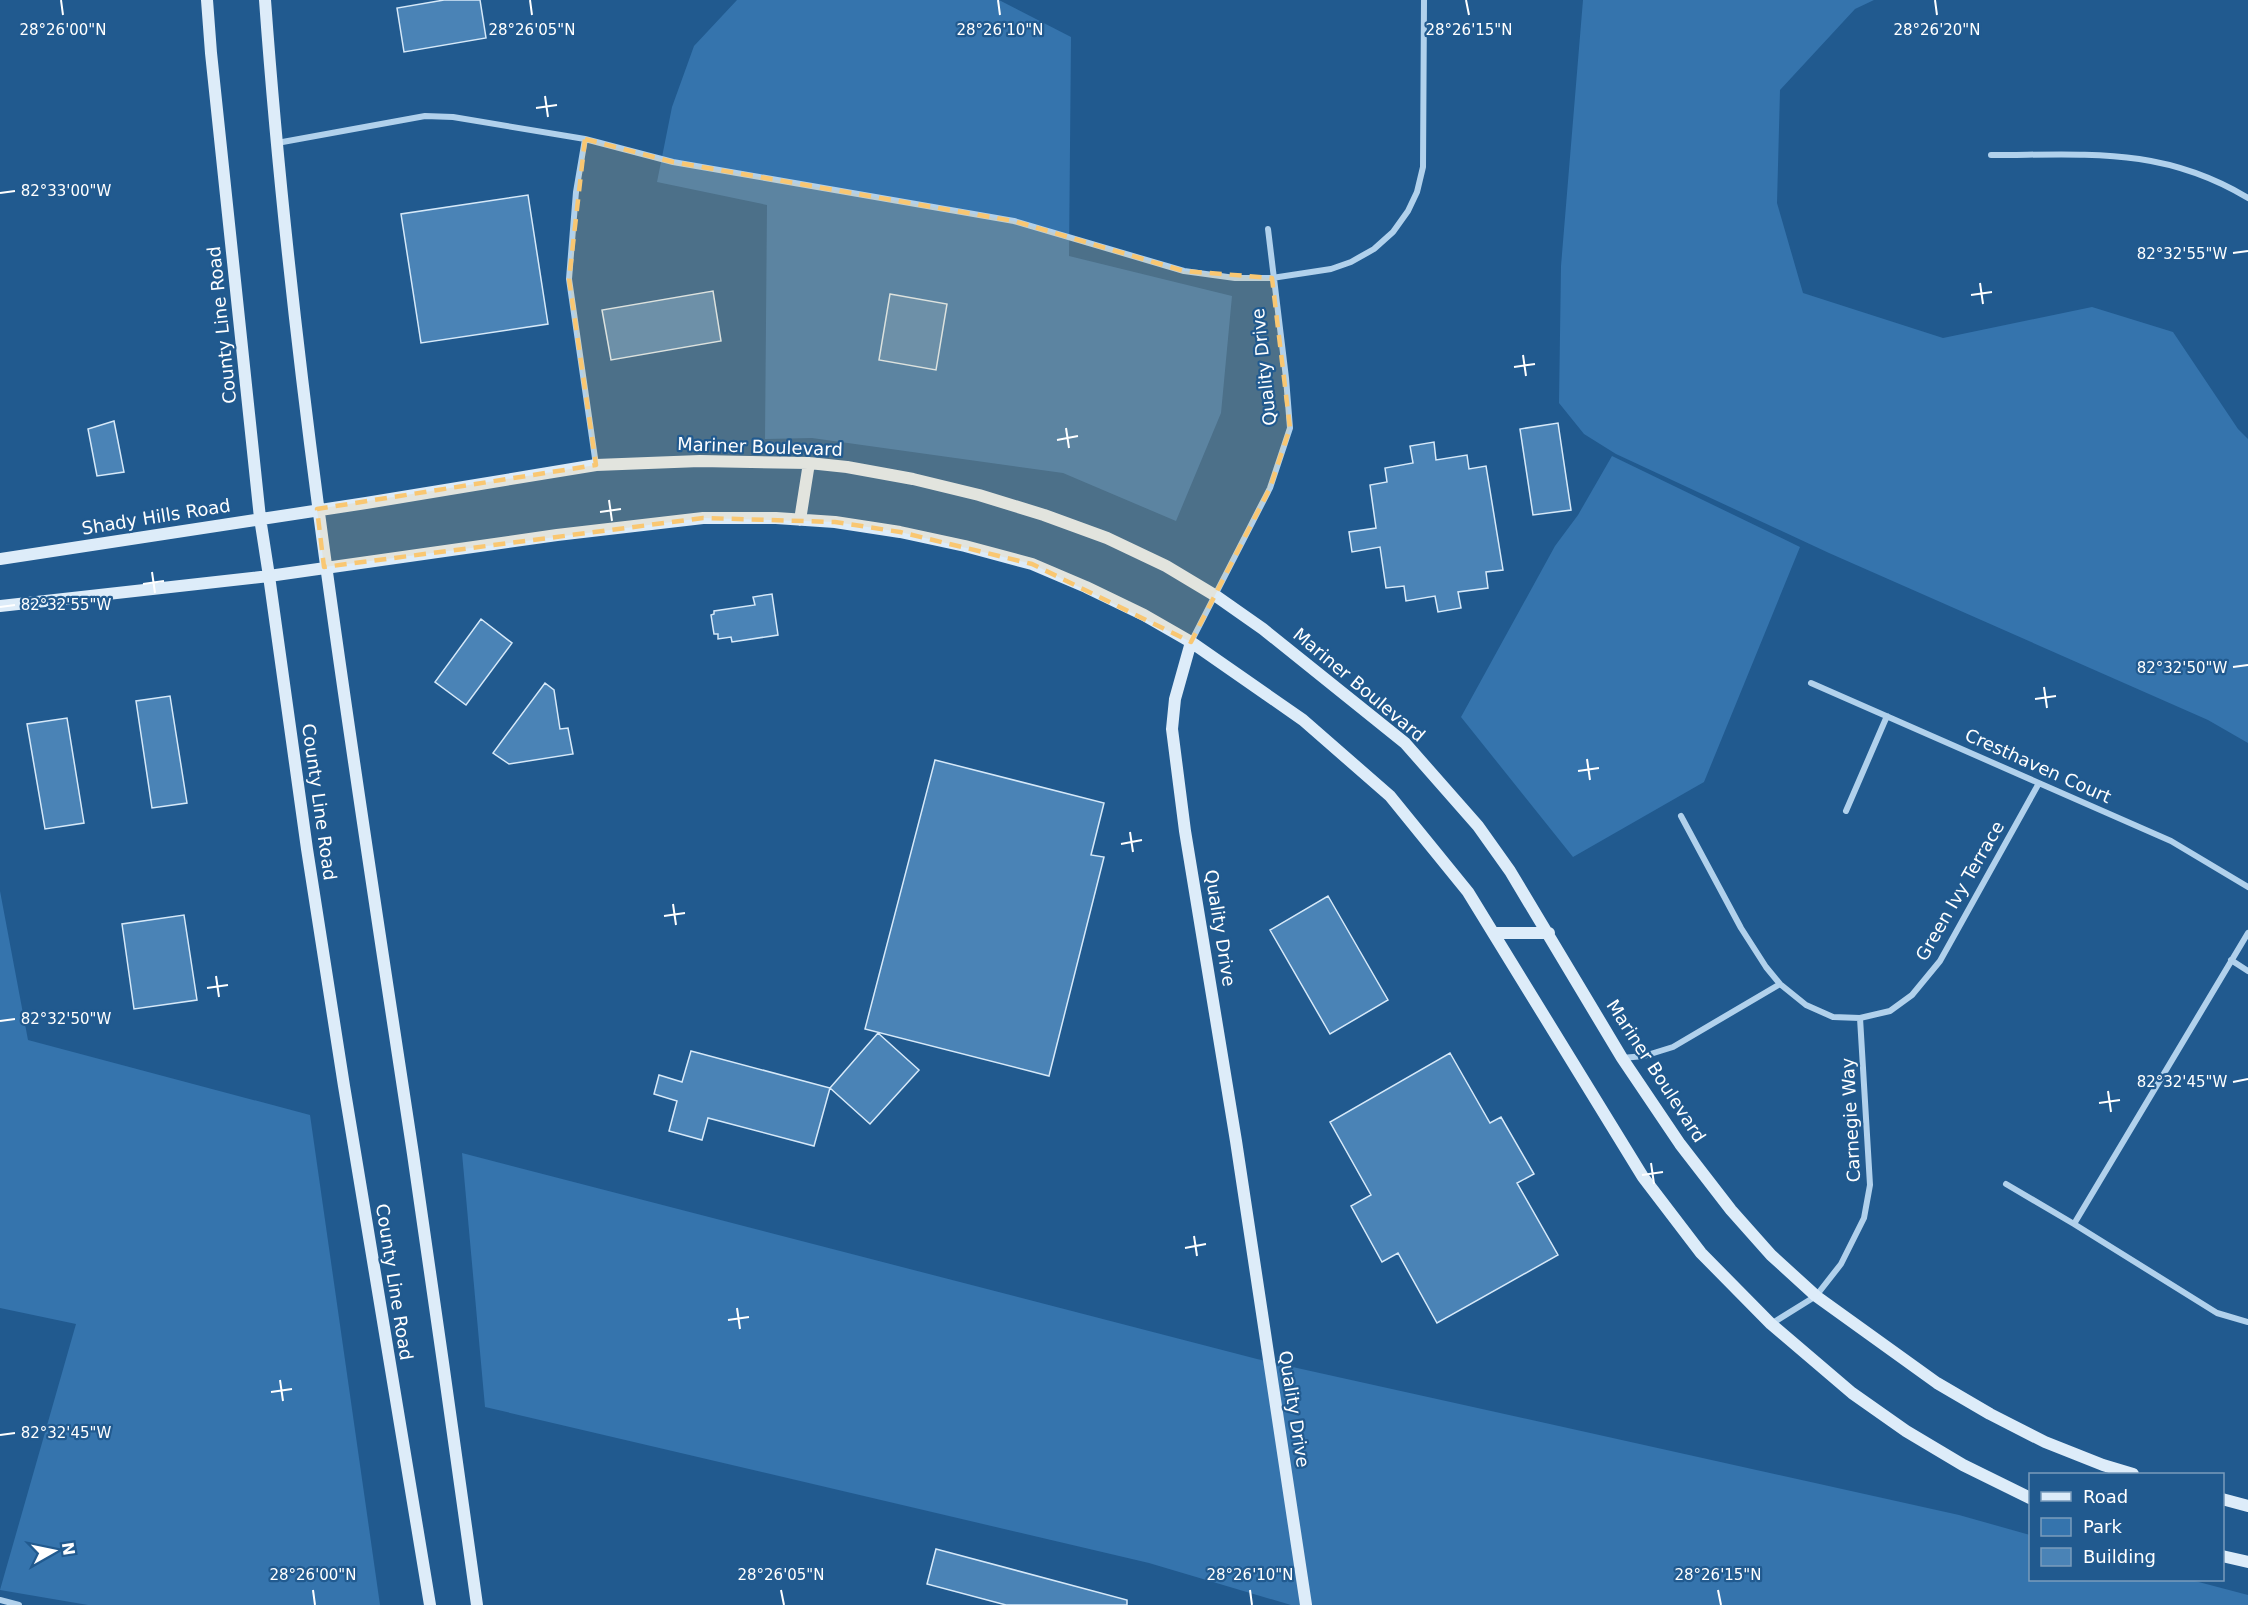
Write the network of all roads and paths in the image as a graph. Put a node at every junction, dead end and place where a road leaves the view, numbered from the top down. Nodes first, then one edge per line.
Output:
1 (207, 0) edge
2 (265, 0) edge
3 (1424, 0) edge
4 (585, 139) junction
5 (276, 143) junction
6 (1990, 155) dead end
7 (2248, 198) edge
8 (1268, 229) dead end
9 (1272, 278) junction
10 (809, 464) junction
11 (596, 465) junction
12 (317, 510) junction
13 (260, 518) junction
14 (800, 520) junction
15 (0, 559) edge
16 (324, 567) junction
17 (269, 576) junction
18 (1216, 596) junction
19 (0, 606) edge
20 (1191, 642) junction
21 (1811, 683) dead end
22 (1887, 716) junction
23 (2039, 783) junction
24 (1846, 811) dead end
25 (1681, 816) dead end
26 (2248, 886) edge
27 (1493, 933) junction
28 (1549, 933) junction
29 (2248, 933) edge
30 (2231, 960) junction
31 (2248, 970) edge
32 (1780, 984) junction
33 (1860, 1018) junction
34 (1623, 1058) junction
35 (2006, 1184) dead end
36 (2074, 1224) junction
37 (1816, 1296) junction
38 (2248, 1322) edge
39 (1771, 1324) junction
40 (2130, 1473) edge
41 (2029, 1497) edge
42 (2224, 1499) edge
43 (2248, 1506) edge
44 (2224, 1556) edge
45 (2248, 1562) edge
46 (0, 1600) edge
47 (19, 1605) edge
48 (430, 1605) edge
49 (477, 1605) edge
50 (1306, 1605) edge

1 - 13 main road, County Line Road
2 - 5 main road, County Line Road
3 - 9 street
4 - 5 street
4 - 9 street
4 - 11 street
5 - 12 main road, County Line Road
6 - 7 street
8 - 9 street, Quality Drive
9 - 18 street, Quality Drive
10 - 11 main road, Mariner Boulevard
10 - 14 main road
10 - 18 main road, Mariner Boulevard
11 - 12 main road, Mariner Boulevard
12 - 13 main road, Shady Hills Road
12 - 16 main road, County Line Road
13 - 15 main road, Shady Hills Road
13 - 17 main road, County Line Road
14 - 16 main road
14 - 20 main road
16 - 17 main road
16 - 49 main road, County Line Road
17 - 19 main road
17 - 48 main road, County Line Road
18 - 20 street, Quality Drive
18 - 28 main road, Mariner Boulevard
20 - 27 main road
20 - 50 main road, Quality Drive
21 - 22 street, Cresthaven Court
22 - 23 street, Cresthaven Court
22 - 24 street
23 - 26 street, Cresthaven Court
23 - 33 street, Green Ivy Terrace
25 - 32 street, Green Ivy Terrace
27 - 28 main road
27 - 39 main road
28 - 34 main road, Mariner Boulevard
29 - 30 street
30 - 31 street
30 - 36 street
32 - 33 street, Green Ivy Terrace
32 - 34 street
33 - 37 street, Carnegie Way
34 - 37 main road, Mariner Boulevard
35 - 36 street
36 - 38 street
37 - 39 street, Carnegie Way
37 - 40 main road, Mariner Boulevard
39 - 41 main road
42 - 43 main road
44 - 45 main road
46 - 47 street

